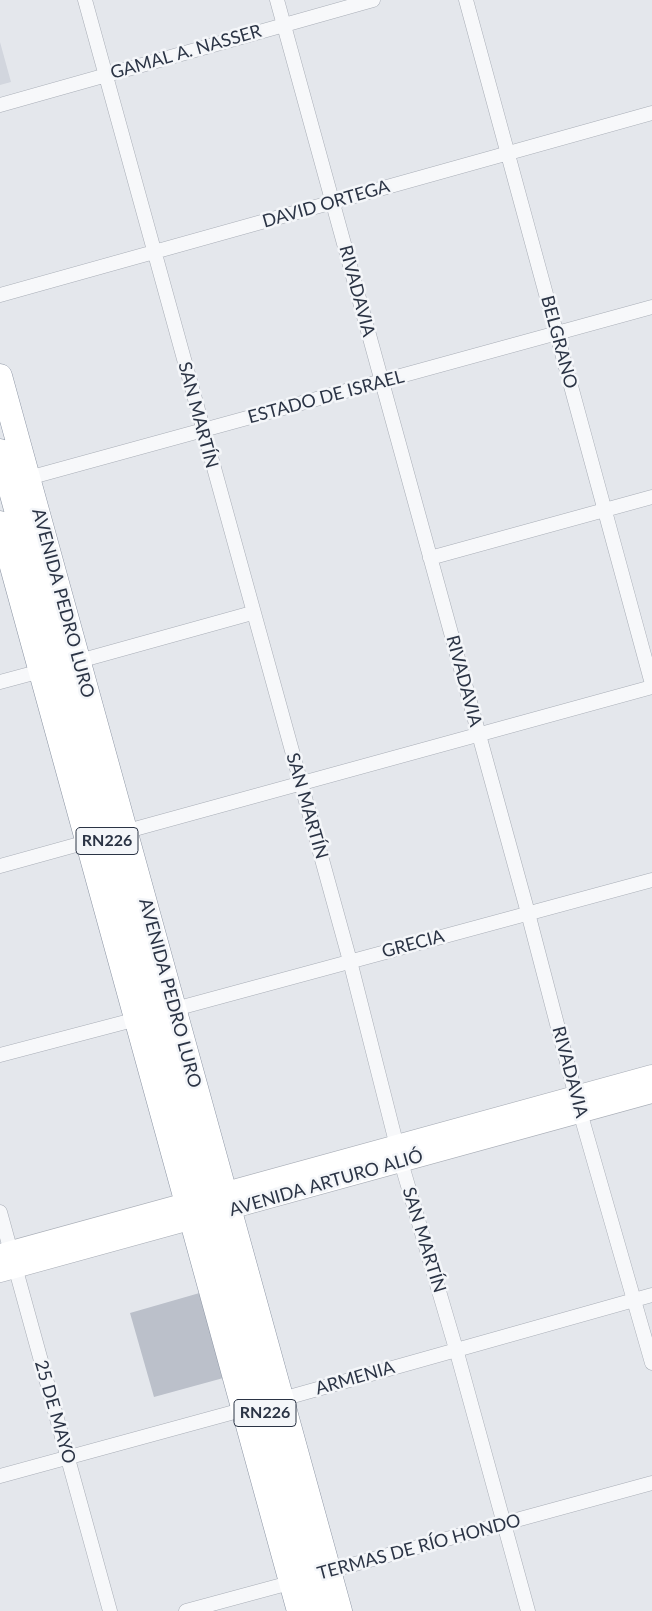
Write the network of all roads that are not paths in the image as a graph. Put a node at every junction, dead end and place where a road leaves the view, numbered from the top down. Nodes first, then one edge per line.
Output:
1 (85, 0) edge
2 (277, 0) edge
3 (373, 0) edge
4 (466, 0) edge
5 (284, 25) junction
6 (106, 75) junction
7 (0, 105) edge
8 (652, 113) edge
9 (507, 153) junction
10 (332, 202) junction
11 (154, 251) junction
12 (0, 295) edge
13 (652, 307) edge
14 (556, 333) junction
15 (0, 376) edge
16 (382, 381) junction
17 (203, 431) junction
18 (0, 451) edge
19 (12, 482) edge
20 (652, 497) edge
21 (604, 510) junction
22 (0, 523) edge
23 (430, 558) junction
24 (252, 613) junction
25 (79, 661) junction
26 (41, 671) junction
27 (0, 682) edge
28 (652, 686) edge
29 (479, 734) junction
30 (301, 783) junction
31 (107, 837) junction
32 (0, 866) edge
33 (652, 880) edge
34 (528, 913) junction
35 (350, 961) junction
36 (175, 1009) junction
37 (137, 1019) junction
38 (0, 1055) edge
39 (652, 1075) edge
40 (652, 1092) edge
41 (578, 1104) junction
42 (399, 1154) junction
43 (209, 1207) junction
44 (0, 1212) edge
45 (6, 1261) edge
46 (652, 1295) edge
47 (635, 1300) junction
48 (456, 1349) junction
49 (652, 1363) edge
50 (263, 1404) junction
51 (68, 1457) junction
52 (0, 1476) edge
53 (652, 1483) edge
54 (504, 1524) junction
55 (310, 1577) junction
56 (110, 1611) edge
57 (186, 1611) edge
58 (300, 1611) edge
59 (319, 1611) edge
60 (340, 1611) edge
61 (528, 1611) edge

1 - 6 street, SAN MARTÍN
2 - 5 street, RIVADAVIA
3 - 5 street, GAMAL A. NASSER
4 - 9 street, BELGRANO
5 - 6 street, GAMAL A. NASSER
5 - 10 street, RIVADAVIA
6 - 7 street, GAMAL A. NASSER
6 - 11 street, SAN MARTÍN
8 - 9 street, DAVID ORTEGA
9 - 10 street, DAVID ORTEGA
9 - 14 street, BELGRANO
10 - 11 street, DAVID ORTEGA
10 - 16 street, RIVADAVIA
11 - 12 street, DAVID ORTEGA
11 - 17 street, SAN MARTÍN
13 - 14 street, ESTADO DE ISRAEL
14 - 16 street, ESTADO DE ISRAEL
14 - 21 street, BELGRANO
15 - 19 highway, AVENIDA PEDRO LURO
16 - 17 street, ESTADO DE ISRAEL
16 - 23 street, RIVADAVIA
17 - 19 street, ESTADO DE ISRAEL
17 - 24 street, SAN MARTÍN
18 - 19 highway, AVENIDA PEDRO LURO / RN226
19 - 25 highway, AVENIDA PEDRO LURO
19 - 31 highway, AVENIDA PEDRO LURO / RN226
20 - 21 street
21 - 23 street
21 - 28 street, BELGRANO
22 - 26 highway, AVENIDA PEDRO LURO
23 - 29 street, RIVADAVIA
24 - 25 street
24 - 30 street, SAN MARTÍN
25 - 31 highway, AVENIDA PEDRO LURO
26 - 27 street
26 - 31 highway, AVENIDA PEDRO LURO
28 - 29 street
29 - 30 street
29 - 34 street, RIVADAVIA
30 - 31 street
30 - 35 street, SAN MARTÍN
31 - 32 street
31 - 36 highway, AVENIDA PEDRO LURO
31 - 37 highway, AVENIDA PEDRO LURO
31 - 43 highway, AVENIDA PEDRO LURO / RN226
33 - 34 street, GRECIA
34 - 35 street, GRECIA
34 - 41 street, RIVADAVIA
35 - 36 street, GRECIA
35 - 42 street, SAN MARTÍN
36 - 43 highway, AVENIDA PEDRO LURO
37 - 38 street
37 - 43 highway, AVENIDA PEDRO LURO
39 - 41 main road, AVENIDA ARTURO ALIÓ
40 - 41 main road, AVENIDA ARTURO ALIÓ
41 - 42 main road, AVENIDA ARTURO ALIÓ
41 - 47 street, RIVADAVIA
42 - 43 main road, AVENIDA ARTURO ALIÓ
42 - 48 street, SAN MARTÍN
43 - 45 main road, AVENIDA ARTURO ALIÓ
43 - 50 highway, AVENIDA PEDRO LURO
43 - 50 highway, AVENIDA PEDRO LURO
44 - 45 street, 25 DE MAYO
45 - 51 street, 25 DE MAYO
46 - 47 street, ARMENIA
47 - 48 street, ARMENIA
47 - 49 street, RIVADAVIA
48 - 50 street, ARMENIA
48 - 54 street, SAN MARTÍN
50 - 51 street, ARMENIA
50 - 55 highway, AVENIDA PEDRO LURO
50 - 55 highway, AVENIDA PEDRO LURO
51 - 52 street, ARMENIA
51 - 56 street, 25 DE MAYO
53 - 54 street, TERMAS DE RÍO HONDO
54 - 55 street, TERMAS DE RÍO HONDO
54 - 61 street, SAN MARTÍN
55 - 57 street, TERMAS DE RÍO HONDO
55 - 58 highway, AVENIDA PEDRO LURO
55 - 59 highway, AVENIDA PEDRO LURO
55 - 60 highway, AVENIDA PEDRO LURO

